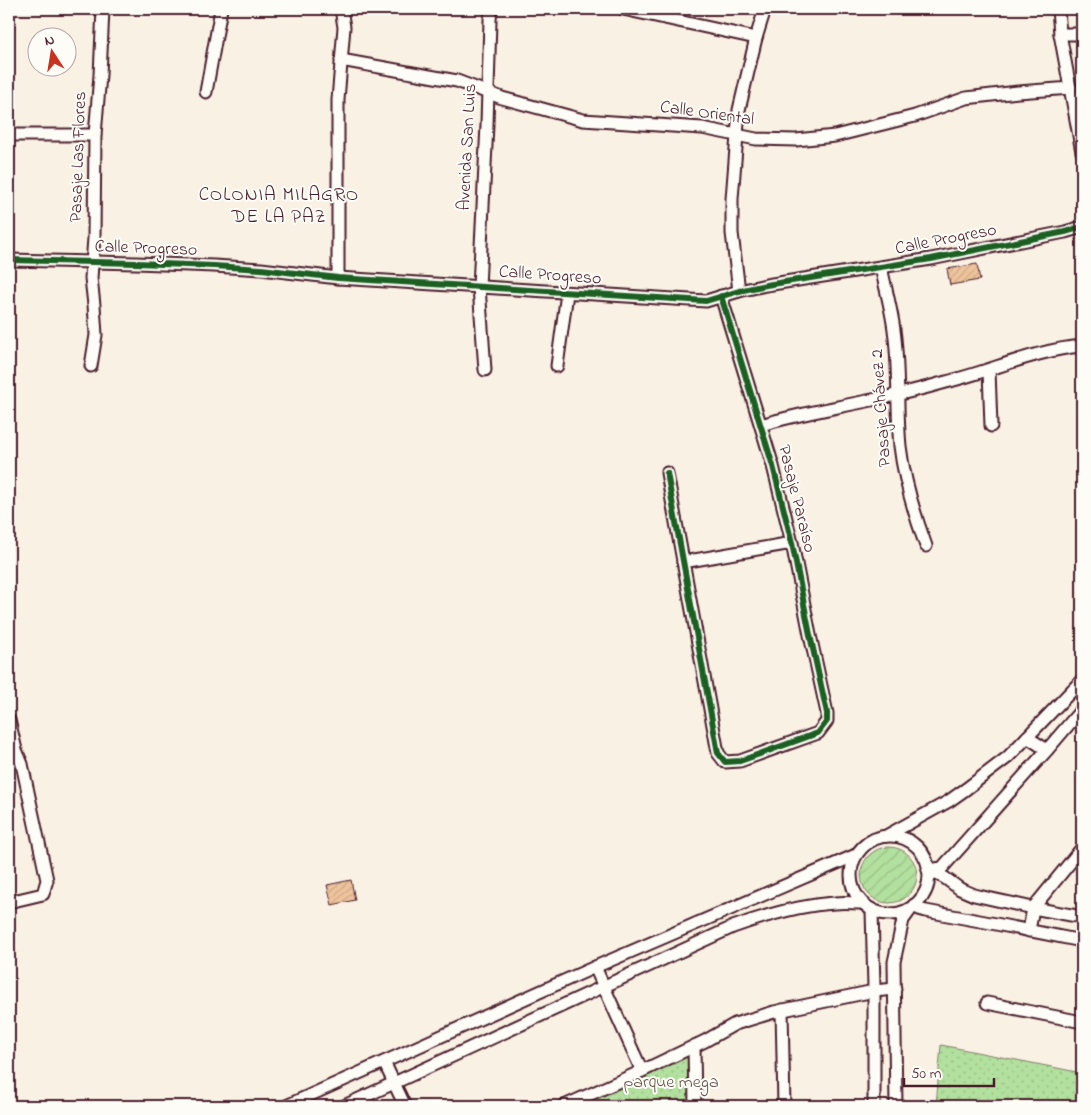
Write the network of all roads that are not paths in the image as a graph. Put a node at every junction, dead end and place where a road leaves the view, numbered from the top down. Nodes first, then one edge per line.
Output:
1 (103, 9) edge
2 (221, 9) edge
3 (341, 9) edge
4 (491, 9) edge
5 (623, 9) edge
6 (765, 9) edge
7 (1058, 9) edge
8 (1060, 34) junction
9 (1082, 34) edge
10 (756, 38) junction
11 (341, 60) junction
12 (1070, 88) junction
13 (206, 92) dead end
14 (488, 93) junction
15 (9, 135) edge
16 (95, 135) junction
17 (737, 135) junction
18 (1082, 152) edge
19 (1082, 227) edge
20 (9, 260) edge
21 (92, 261) junction
22 (881, 267) junction
23 (338, 278) junction
24 (479, 287) junction
25 (739, 290) junction
26 (567, 293) junction
27 (721, 296) junction
28 (1082, 346) edge
29 (91, 366) dead end
30 (557, 366) dead end
31 (485, 370) dead end
32 (989, 370) junction
33 (898, 394) junction
34 (760, 425) junction
35 (991, 426) dead end
36 (667, 473) dead end
37 (792, 543) junction
38 (926, 546) dead end
39 (684, 562) junction
40 (1082, 680) edge
41 (1082, 709) edge
42 (9, 720) edge
43 (1027, 737) junction
44 (1047, 750) junction
45 (886, 836) junction
46 (1082, 848) edge
47 (856, 855) junction
48 (928, 870) junction
49 (9, 902) edge
50 (867, 906) junction
51 (913, 906) junction
52 (1033, 908) junction
53 (1082, 917) edge
54 (1029, 931) junction
55 (1082, 941) edge
56 (595, 967) junction
57 (604, 986) junction
58 (895, 989) junction
59 (874, 991) junction
60 (987, 1004) dead end
61 (782, 1010) junction
62 (1082, 1022) edge
63 (694, 1046) junction
64 (384, 1062) junction
65 (642, 1071) junction
66 (394, 1083) junction
67 (286, 1106) edge
68 (344, 1106) edge
69 (405, 1106) edge
70 (564, 1106) edge
71 (695, 1106) edge
72 (784, 1106) edge
73 (874, 1106) edge
74 (896, 1106) edge

1 - 16 street, Pasaje Las Flores
2 - 13 street
3 - 11 street
4 - 14 street, Avenida San Luis
5 - 10 street
6 - 10 street
7 - 8 street
8 - 9 street
8 - 12 street
10 - 17 street
11 - 14 street, Calle Oriental
11 - 23 street
12 - 17 street, Calle Oriental
12 - 18 street
14 - 17 street, Calle Oriental
14 - 24 street, Avenida San Luis
15 - 16 street
16 - 21 street, Pasaje Las Flores
17 - 25 street
19 - 22 street, Calle Progreso
20 - 21 street, Calle Progreso
21 - 23 street, Calle Progreso
21 - 29 street, Pasaje Las Flores
22 - 25 street, Calle Progreso
22 - 33 street, Pasaje Chávez 2
23 - 24 street, Calle Progreso
24 - 26 street, Calle Progreso
24 - 31 street, Avenida San Luis
25 - 27 street, Calle Progreso
26 - 27 street, Calle Progreso
26 - 30 street
27 - 34 street, Pasaje Paraíso
28 - 32 street
32 - 33 street
32 - 35 street
33 - 34 street
33 - 38 street, Pasaje Chávez 2
34 - 37 street, Pasaje Paraíso
36 - 39 street
37 - 39 street
37 - 39 street, Pasaje Paraíso
40 - 43 street
41 - 44 street
42 - 49 street
43 - 44 street
43 - 45 street
44 - 48 street
45 - 47 street
45 - 48 street
46 - 52 street
47 - 50 street
47 - 56 street
48 - 51 street
48 - 52 street
50 - 51 street
50 - 57 street
50 - 59 street
51 - 54 street
51 - 58 street
52 - 53 street
52 - 54 street
54 - 55 street
56 - 57 street
56 - 64 street
57 - 65 street
57 - 66 street
58 - 59 street
58 - 74 street
59 - 61 street
59 - 73 street
60 - 62 street
61 - 63 street
61 - 72 street
63 - 65 street
63 - 71 street
64 - 66 street
64 - 67 street
65 - 70 street
66 - 68 street
66 - 69 street

